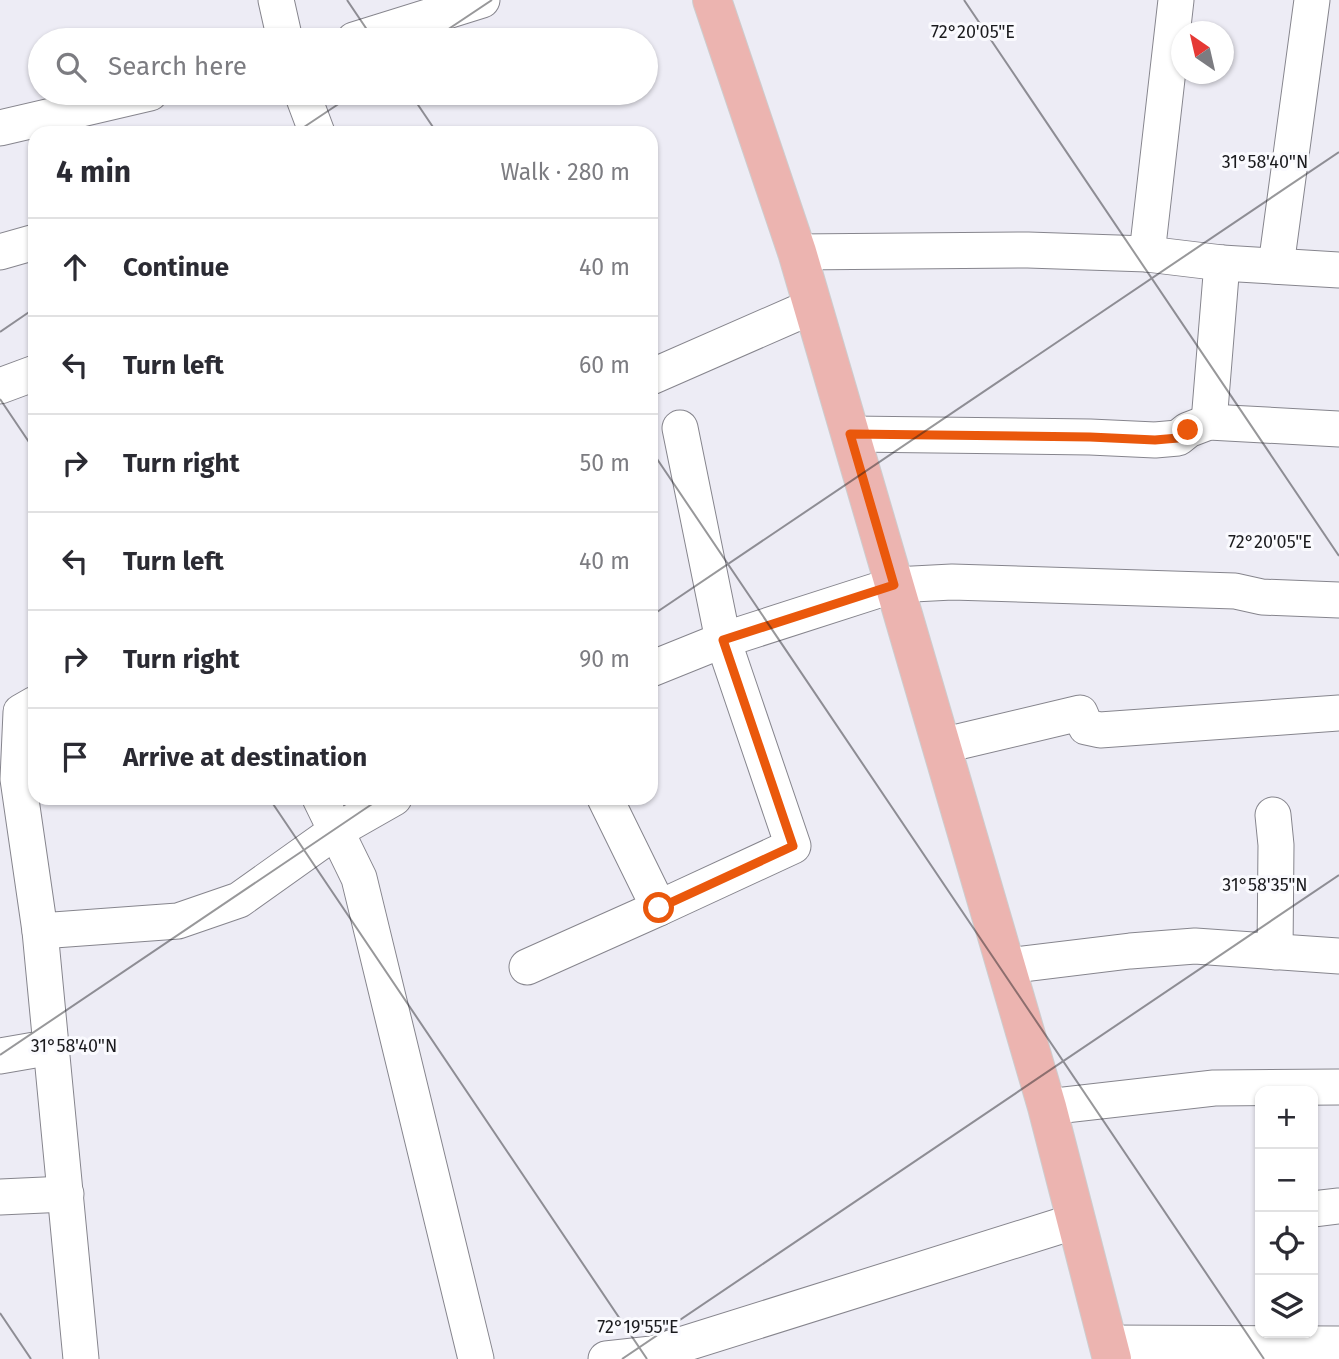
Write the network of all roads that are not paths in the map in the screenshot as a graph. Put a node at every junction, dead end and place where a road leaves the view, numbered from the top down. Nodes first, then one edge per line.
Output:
1 (276, 0) edge
2 (482, 0) edge
3 (712, 0) edge
4 (1176, 0) edge
5 (1312, 0) edge
6 (282, 28) edge
7 (392, 28) edge
8 (99, 105) edge
9 (306, 105) edge
10 (314, 126) edge
11 (0, 128) edge
12 (28, 244) edge
13 (0, 252) edge
14 (797, 252) junction
15 (1147, 254) junction
16 (1222, 263) junction
17 (1276, 266) junction
18 (1339, 270) edge
19 (813, 306) junction
20 (658, 374) edge
21 (28, 376) edge
22 (0, 386) edge
23 (1209, 422) junction
24 (680, 428) dead end
25 (1339, 429) edge
26 (850, 434) junction
27 (894, 585) junction
28 (1339, 600) edge
29 (723, 640) junction
30 (658, 666) edge
31 (19, 707) edge
32 (1339, 713) edge
33 (941, 746) junction
34 (323, 805) edge
35 (382, 805) edge
36 (608, 805) edge
37 (1273, 815) dead end
38 (12, 830) edge
39 (336, 831) junction
40 (659, 908) junction
41 (40, 931) junction
42 (1275, 952) junction
43 (1339, 956) edge
44 (1006, 966) junction
45 (527, 967) dead end
46 (52, 1047) junction
47 (0, 1056) edge
48 (1339, 1087) edge
49 (1318, 1088) edge
50 (1255, 1090) edge
51 (1047, 1107) junction
52 (65, 1194) junction
53 (0, 1197) edge
54 (1339, 1206) edge
55 (1318, 1208) edge
56 (1076, 1221) junction
57 (1339, 1344) edge
58 (1110, 1351) edge
59 (82, 1359) edge
60 (476, 1359) edge
61 (606, 1359) edge

1 - 6 street
2 - 7 street
3 - 14 main road
4 - 15 street
5 - 17 street
8 - 11 street
9 - 10 street
12 - 13 street
14 - 15 street
14 - 19 main road
15 - 16 street
16 - 17 street
16 - 23 street
17 - 18 street
19 - 20 street
19 - 26 main road
21 - 22 street
23 - 25 street
23 - 26 street
24 - 29 street
26 - 27 main road
27 - 28 street
27 - 29 street
27 - 33 main road
29 - 30 street
29 - 40 street
31 - 38 street
32 - 33 street
33 - 44 main road
34 - 39 street
35 - 39 street
36 - 40 street
37 - 42 street
38 - 41 street
39 - 41 street
39 - 60 street
40 - 45 street
41 - 46 street
42 - 43 street
42 - 44 street
44 - 51 main road
46 - 47 street
46 - 52 street
48 - 49 street
50 - 51 street
51 - 56 main road
52 - 53 street
52 - 59 street
54 - 55 street
56 - 58 main road
56 - 61 street
57 - 58 street

